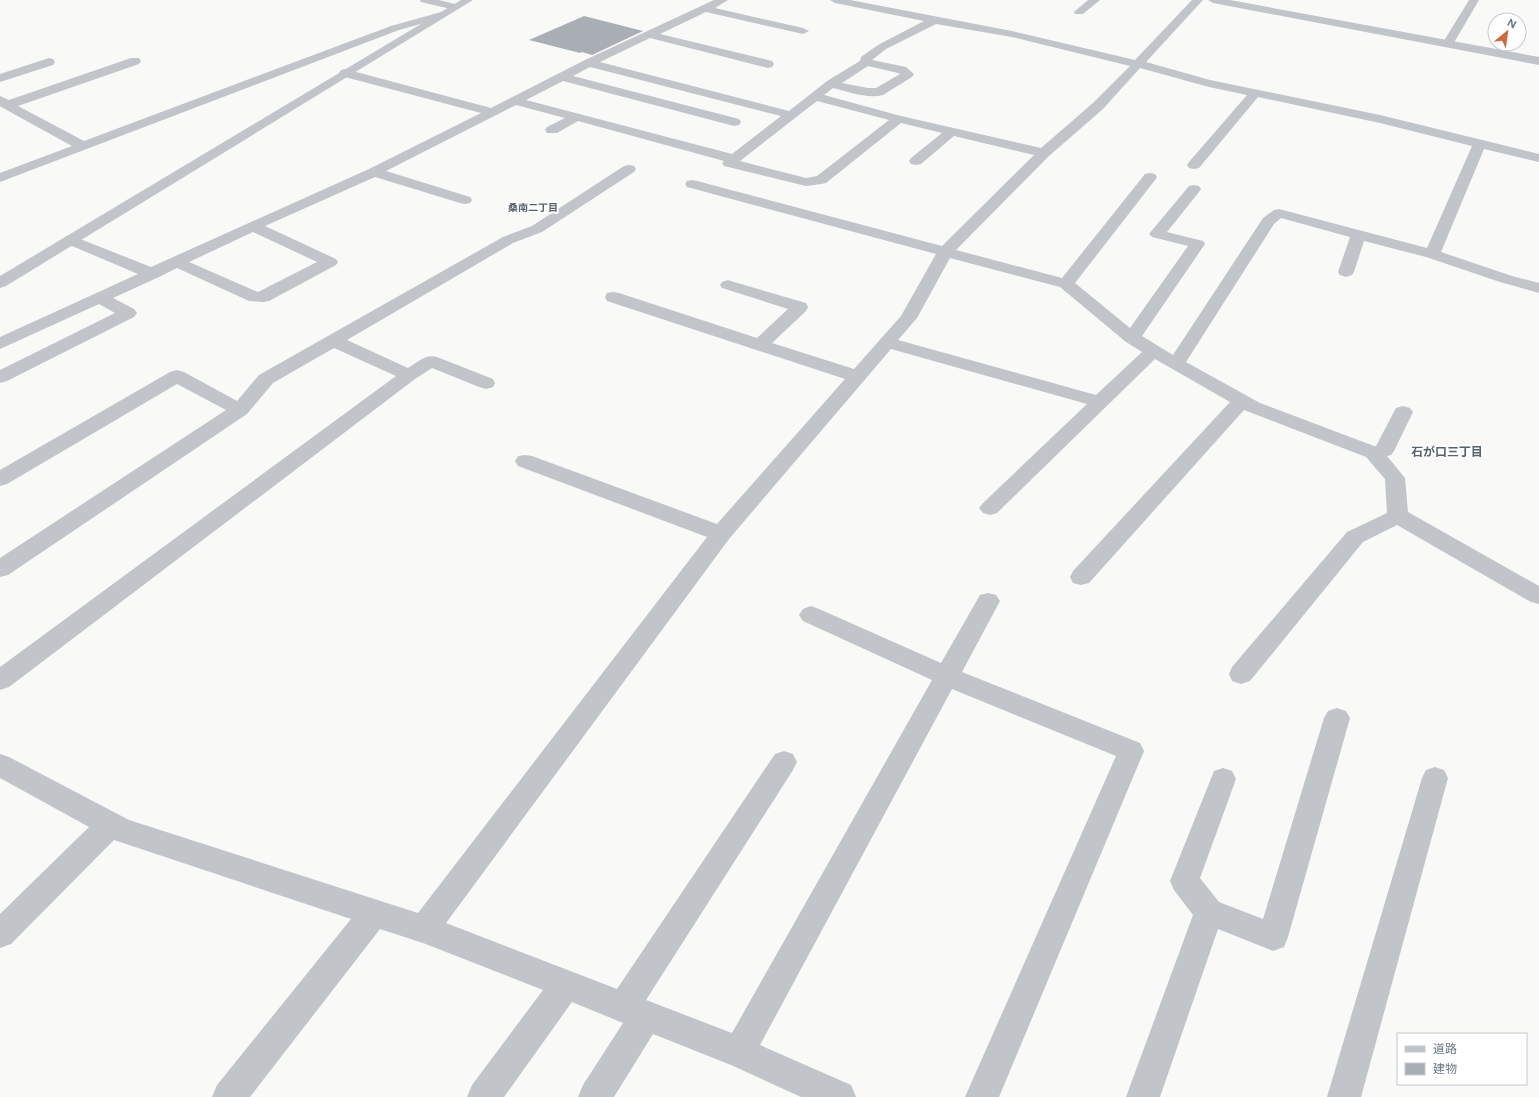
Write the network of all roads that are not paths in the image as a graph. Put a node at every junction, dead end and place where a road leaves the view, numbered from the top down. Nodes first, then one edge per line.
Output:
1 (425, 0) edge
2 (468, 0) edge
3 (723, 0) edge
4 (841, 0) edge
5 (1095, 0) edge
6 (1198, 0) edge
7 (1213, 0) edge
8 (1474, 0) edge
9 (908, 3) dead end
10 (455, 7) junction
11 (706, 8) junction
12 (891, 12) junction
13 (1079, 12) dead end
14 (441, 15) junction
15 (935, 20) junction
16 (802, 31) dead end
17 (650, 35) junction
18 (1448, 44) junction
19 (135, 61) dead end
20 (1539, 61) edge
21 (50, 62) dead end
22 (866, 62) junction
23 (589, 64) junction
24 (768, 64) dead end
25 (1138, 64) junction
26 (345, 73) junction
27 (563, 77) junction
28 (0, 78) edge
29 (832, 84) junction
30 (1255, 93) junction
31 (816, 97) junction
32 (4, 101) edge
33 (516, 101) junction
34 (493, 112) junction
35 (791, 115) junction
36 (576, 117) junction
37 (899, 119) junction
38 (734, 122) dead end
39 (552, 130) dead end
40 (632, 132) junction
41 (951, 132) junction
42 (619, 140) dead end
43 (1479, 144) junction
44 (82, 146) junction
45 (693, 149) junction
46 (1044, 153) junction
47 (680, 157) dead end
48 (1539, 158) edge
49 (734, 159) junction
50 (916, 161) dead end
51 (1194, 165) dead end
52 (629, 169) dead end
53 (374, 172) junction
54 (1150, 177) dead end
55 (0, 178) edge
56 (692, 184) dead end
57 (1194, 189) dead end
58 (465, 200) dead end
59 (253, 226) junction
60 (1358, 235) junction
61 (70, 240) junction
62 (946, 251) junction
63 (1432, 254) junction
64 (177, 262) junction
65 (1346, 272) dead end
66 (153, 274) junction
67 (0, 283) edge
68 (1066, 284) junction
69 (728, 285) dead end
70 (1539, 288) edge
71 (613, 297) dead end
72 (101, 298) junction
73 (1132, 338) junction
74 (333, 341) junction
75 (886, 342) junction
76 (0, 344) edge
77 (760, 345) junction
78 (1152, 351) junction
79 (1176, 364) junction
80 (409, 375) junction
81 (856, 376) junction
82 (0, 377) edge
83 (486, 382) dead end
84 (1242, 401) junction
85 (1100, 402) junction
86 (240, 410) junction
87 (1403, 412) dead end
88 (1372, 453) junction
89 (524, 461) dead end
90 (0, 479) edge
91 (990, 508) dead end
92 (1398, 516) junction
93 (721, 534) junction
94 (0, 569) edge
95 (1081, 577) dead end
96 (1539, 596) edge
97 (988, 601) dead end
98 (811, 615) dead end
99 (1241, 674) dead end
100 (947, 676) junction
101 (0, 680) edge
102 (1337, 718) dead end
103 (784, 762) dead end
104 (0, 765) edge
105 (1435, 778) dead end
106 (1223, 779) dead end
107 (111, 824) junction
108 (1210, 912) junction
109 (374, 913) junction
110 (424, 929) junction
111 (0, 934) edge
112 (566, 985) junction
113 (635, 1011) junction
114 (739, 1052) junction
115 (823, 1094) edge
116 (229, 1097) edge
117 (484, 1097) edge
118 (595, 1097) edge
119 (982, 1097) edge
120 (1144, 1097) edge
121 (1344, 1097) edge

1 - 10 street
2 - 10 street
3 - 11 street
4 - 12 street
5 - 13 street
6 - 25 street
7 - 18 street
8 - 18 street
9 - 12 street
10 - 14 street
11 - 16 street
11 - 17 street
12 - 15 street
14 - 26 street
14 - 44 street
15 - 22 street
15 - 25 street
17 - 23 street
17 - 24 street
18 - 20 street
19 - 32 street
21 - 28 street
22 - 29 street
22 - 29 street
23 - 27 street
23 - 35 street
25 - 30 street
25 - 46 street
26 - 34 street
26 - 61 street
27 - 33 street
27 - 38 street
29 - 31 street
30 - 43 street
30 - 51 street
31 - 35 street
31 - 37 street
32 - 44 street
33 - 34 street
33 - 36 street
34 - 53 street
35 - 49 street
36 - 39 street
36 - 40 street
37 - 41 street
37 - 49 street
40 - 42 street
40 - 45 street
41 - 46 street
41 - 50 street
43 - 48 street
43 - 63 street
44 - 55 street
45 - 47 street
45 - 49 street
46 - 62 street
52 - 74 street
53 - 58 street
53 - 59 street
54 - 68 street
56 - 62 street
57 - 73 street
59 - 64 street
59 - 64 street
60 - 63 street
60 - 65 street
60 - 79 street
61 - 66 street
61 - 67 street
62 - 68 street
62 - 75 street
63 - 70 street
64 - 66 street
66 - 72 street
68 - 73 street
69 - 77 street
71 - 77 street
72 - 76 street
72 - 82 street
73 - 78 street
74 - 80 street
74 - 86 street
75 - 81 street
75 - 85 street
77 - 81 street
78 - 79 street
78 - 85 street
79 - 84 street
80 - 83 street
80 - 101 street
81 - 93 street
84 - 88 street
84 - 95 street
85 - 91 street
86 - 90 street
86 - 94 street
87 - 88 street
88 - 92 street
89 - 93 street
92 - 96 street
92 - 99 street
93 - 110 street
97 - 100 street
98 - 100 street
100 - 114 street
100 - 119 street
102 - 108 street
103 - 113 street
104 - 107 street
105 - 121 street
106 - 108 street
107 - 109 street
107 - 111 street
108 - 120 street
109 - 110 street
109 - 116 street
110 - 112 street
112 - 113 street
112 - 117 street
113 - 114 street
113 - 118 street
114 - 115 street

